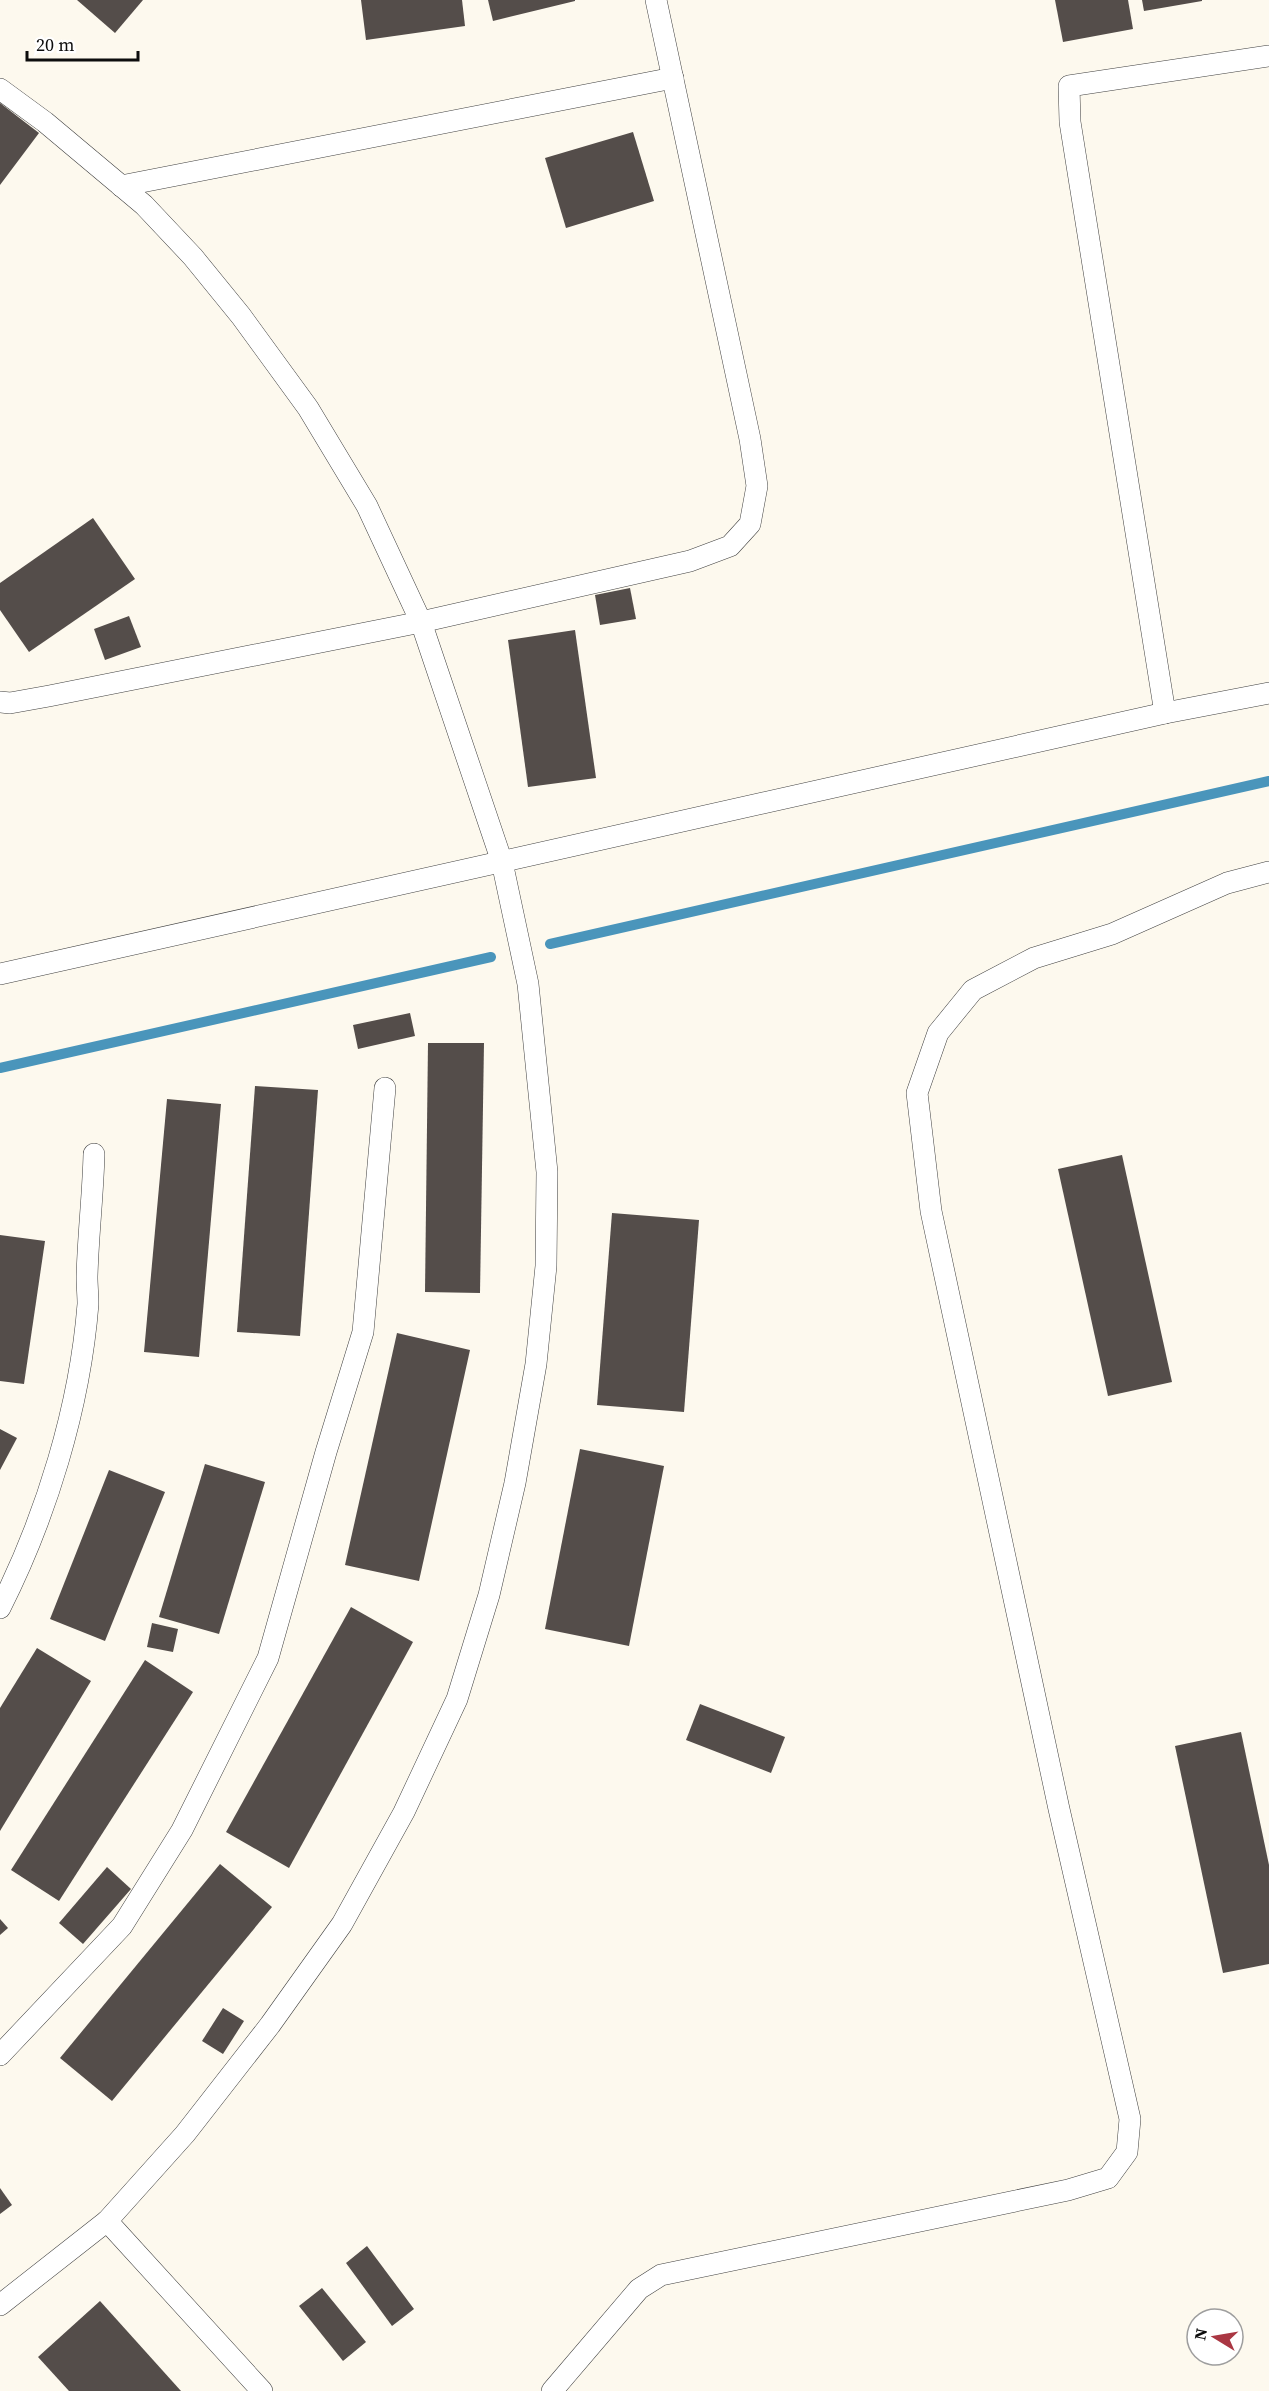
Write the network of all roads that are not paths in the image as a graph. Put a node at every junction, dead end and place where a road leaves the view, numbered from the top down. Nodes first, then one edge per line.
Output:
1 (656, 0) edge
2 (1269, 56) edge
3 (672, 78) junction
4 (0, 89) edge
5 (121, 186) junction
6 (421, 622) junction
7 (1269, 693) edge
8 (0, 702) edge
9 (1164, 713) junction
10 (502, 862) junction
11 (1269, 872) edge
12 (0, 974) edge
13 (385, 1088) dead end
14 (94, 1154) dead end
15 (0, 1608) edge
16 (0, 2055) edge
17 (107, 2221) junction
18 (0, 2305) edge
19 (262, 2391) edge
20 (552, 2391) edge

1 - 3 lane
2 - 9 lane
3 - 5 lane
3 - 6 lane
4 - 5 lane
5 - 6 lane
6 - 8 lane
6 - 10 lane
7 - 9 lane
9 - 10 lane
10 - 12 lane
10 - 17 lane
11 - 20 lane
13 - 16 lane
14 - 15 lane
17 - 18 lane
17 - 19 lane

